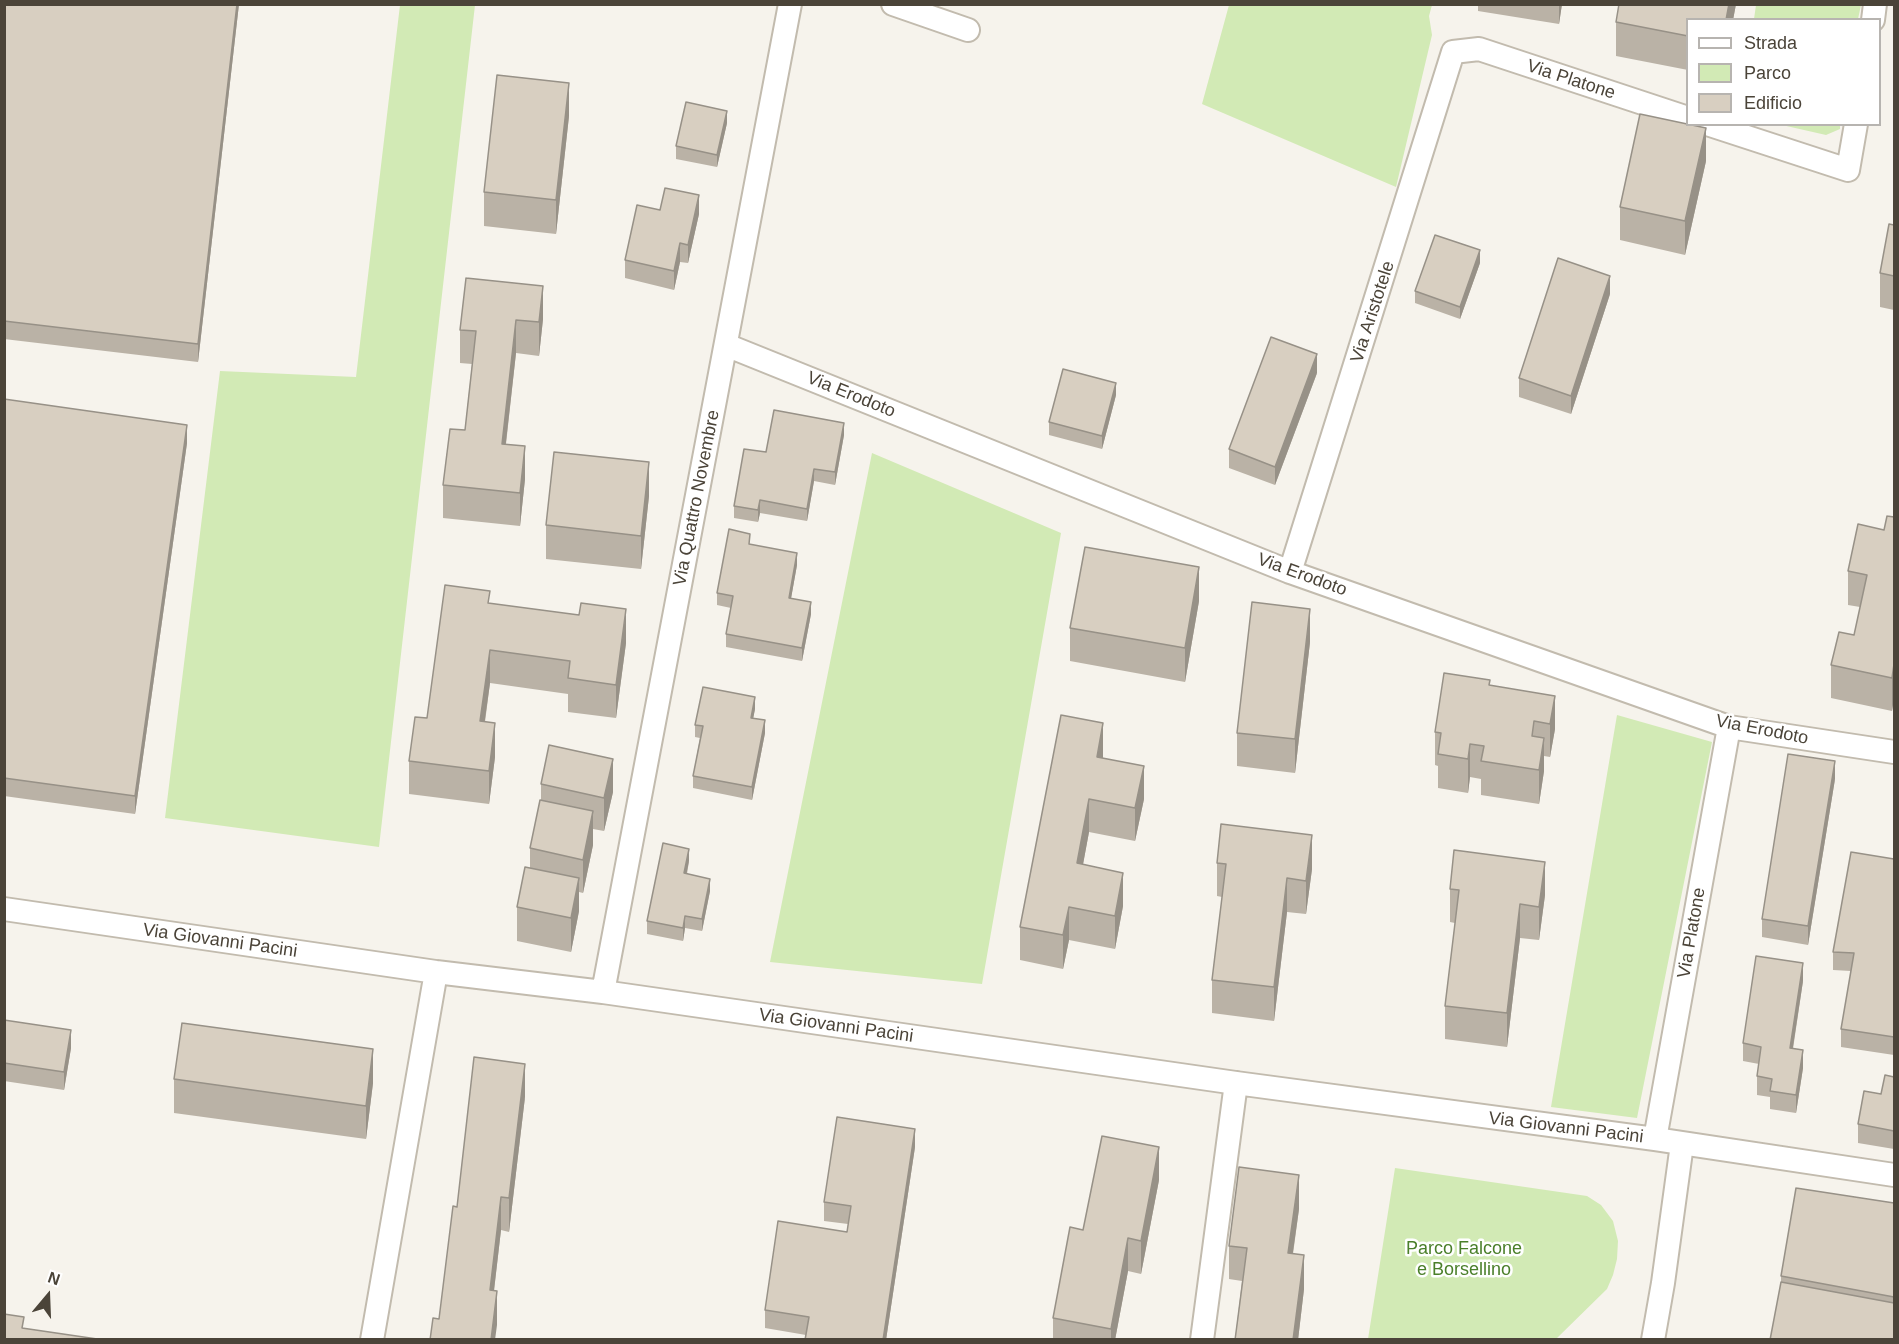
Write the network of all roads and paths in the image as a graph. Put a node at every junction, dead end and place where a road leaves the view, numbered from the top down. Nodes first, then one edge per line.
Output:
1 (790, 4) edge
2 (893, 4) edge
3 (968, 30) dead end
4 (1453, 52) joint
5 (1686, 117) edge
6 (1713, 126) edge
7 (1856, 126) edge
8 (726, 345) junction
9 (1290, 572) junction
10 (1729, 727) junction
11 (1894, 752) edge
12 (4, 909) edge
13 (436, 972) junction
14 (603, 992) junction
15 (1236, 1083) junction
16 (1655, 1139) junction
17 (1682, 1144) junction
18 (1894, 1175) edge
19 (372, 1340) edge
20 (1202, 1340) edge
21 (1653, 1340) edge

1 - 8 street, Via Quattro Novembre
2 - 3 street
4 - 5 street, Via Platone
4 - 9 street, Via Aristotele
6 - 7 street
8 - 9 street, Via Erodoto
8 - 14 street, Via Quattro Novembre
9 - 10 street, Via Erodoto
10 - 11 street, Via Erodoto
10 - 16 street, Via Platone
12 - 13 street, Via Giovanni Pacini
13 - 14 street, Via Giovanni Pacini
13 - 19 street
14 - 15 street, Via Giovanni Pacini
15 - 16 street, Via Giovanni Pacini
15 - 20 street
16 - 17 street, Via Giovanni Pacini
17 - 18 street, Via Giovanni Pacini
17 - 21 street

